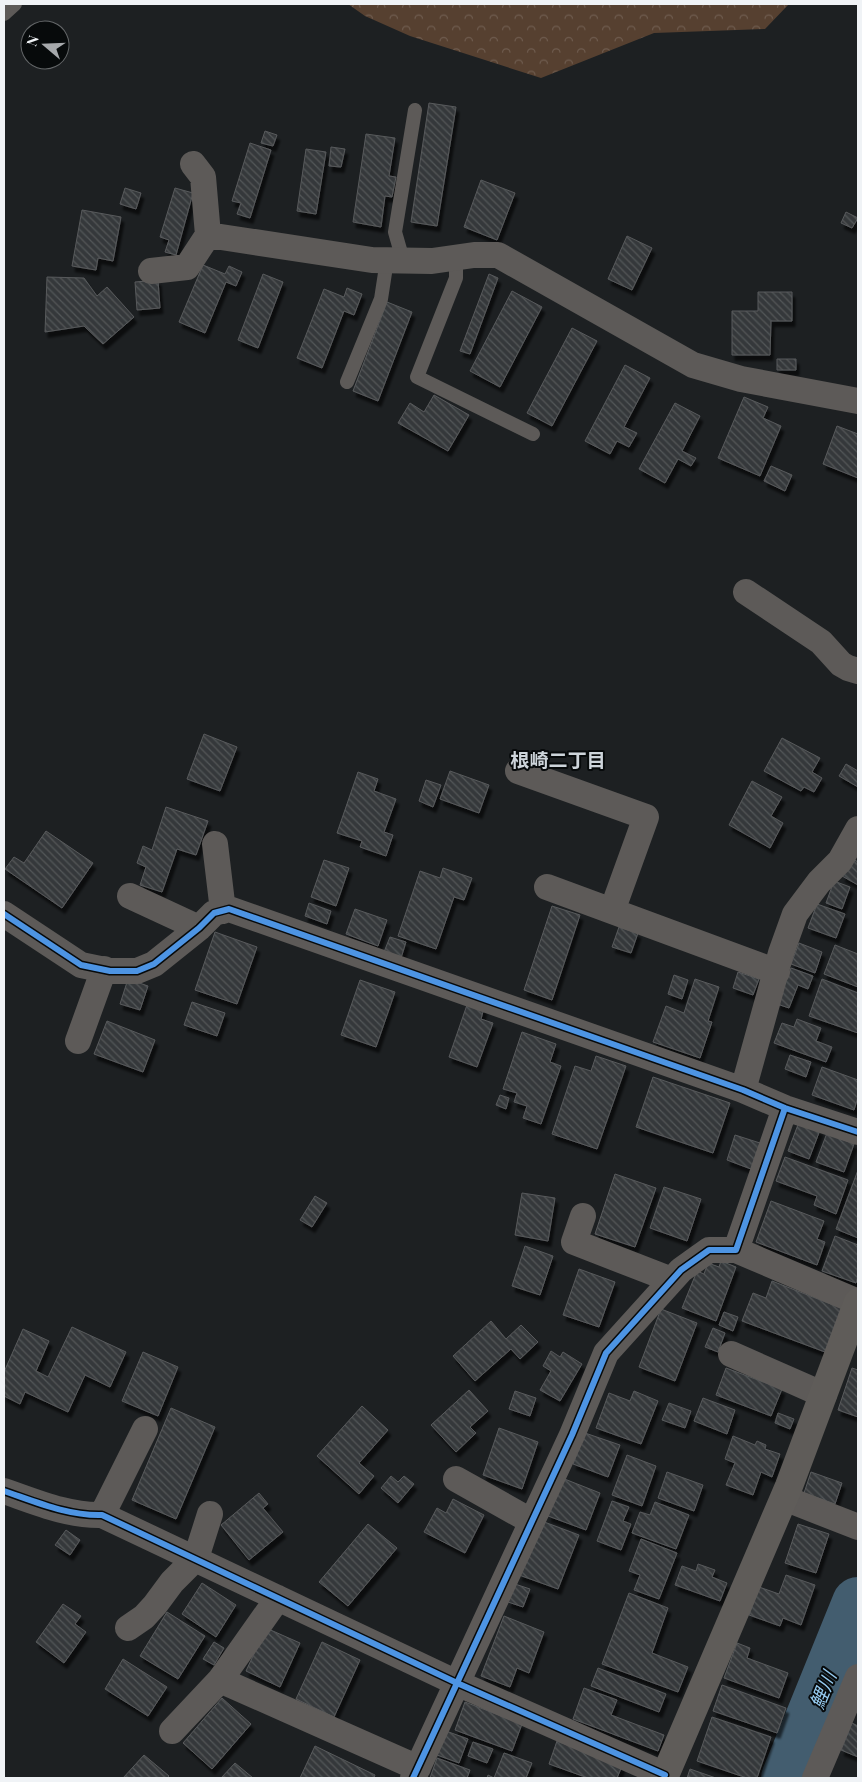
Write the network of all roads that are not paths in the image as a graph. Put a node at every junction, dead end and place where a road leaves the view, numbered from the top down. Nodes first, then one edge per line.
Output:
1 (15, 4) edge
2 (4, 14) edge
3 (415, 110) dead end
4 (193, 164) dead end
5 (208, 235) junction
6 (456, 258) junction
7 (395, 260) junction
8 (152, 271) dead end
9 (347, 382) dead end
10 (858, 401) edge
11 (533, 434) dead end
12 (746, 592) dead end
13 (858, 670) edge
14 (518, 771) dead end
15 (858, 829) edge
16 (215, 844) dead end
17 (547, 887) dead end
18 (130, 896) dead end
19 (223, 911) junction
20 (612, 911) junction
21 (4, 914) edge
22 (199, 928) junction
23 (104, 969) junction
24 (777, 972) junction
25 (78, 1042) dead end
26 (743, 1090) junction
27 (785, 1108) junction
28 (858, 1132) edge
29 (583, 1216) dead end
30 (736, 1250) junction
31 (672, 1280) junction
32 (858, 1302) edge
33 (731, 1354) dead end
34 (824, 1395) junction
35 (145, 1429) dead end
36 (456, 1479) dead end
37 (4, 1491) edge
38 (784, 1498) junction
39 (210, 1514) dead end
40 (102, 1515) junction
41 (531, 1521) junction
42 (858, 1527) edge
43 (196, 1558) junction
44 (278, 1598) junction
45 (128, 1628) dead end
46 (858, 1677) edge
47 (220, 1680) junction
48 (457, 1682) junction
49 (172, 1731) dead end
50 (415, 1773) edge
51 (664, 1777) edge
52 (815, 1778) edge

1 - 2 lane
3 - 7 lane
4 - 5 street
5 - 7 street
5 - 8 street
6 - 7 street
6 - 10 street
6 - 11 lane
7 - 9 lane
12 - 13 street
14 - 20 street
15 - 24 street
16 - 19 street
17 - 20 street
18 - 22 street
19 - 22 street
19 - 26 street
20 - 24 street
21 - 23 street
22 - 23 street
23 - 25 street
24 - 26 street
26 - 27 street
27 - 28 street
27 - 30 street
29 - 31 street
30 - 31 street
30 - 32 street
31 - 41 street
32 - 34 street
33 - 34 street
34 - 38 street
35 - 40 street
36 - 41 street
37 - 40 street
38 - 42 street
38 - 51 street
39 - 43 street
40 - 43 street
41 - 48 street
43 - 44 street
43 - 45 street
44 - 47 street
44 - 48 street
46 - 52 street
47 - 49 street
47 - 50 street
48 - 50 street
48 - 51 street

